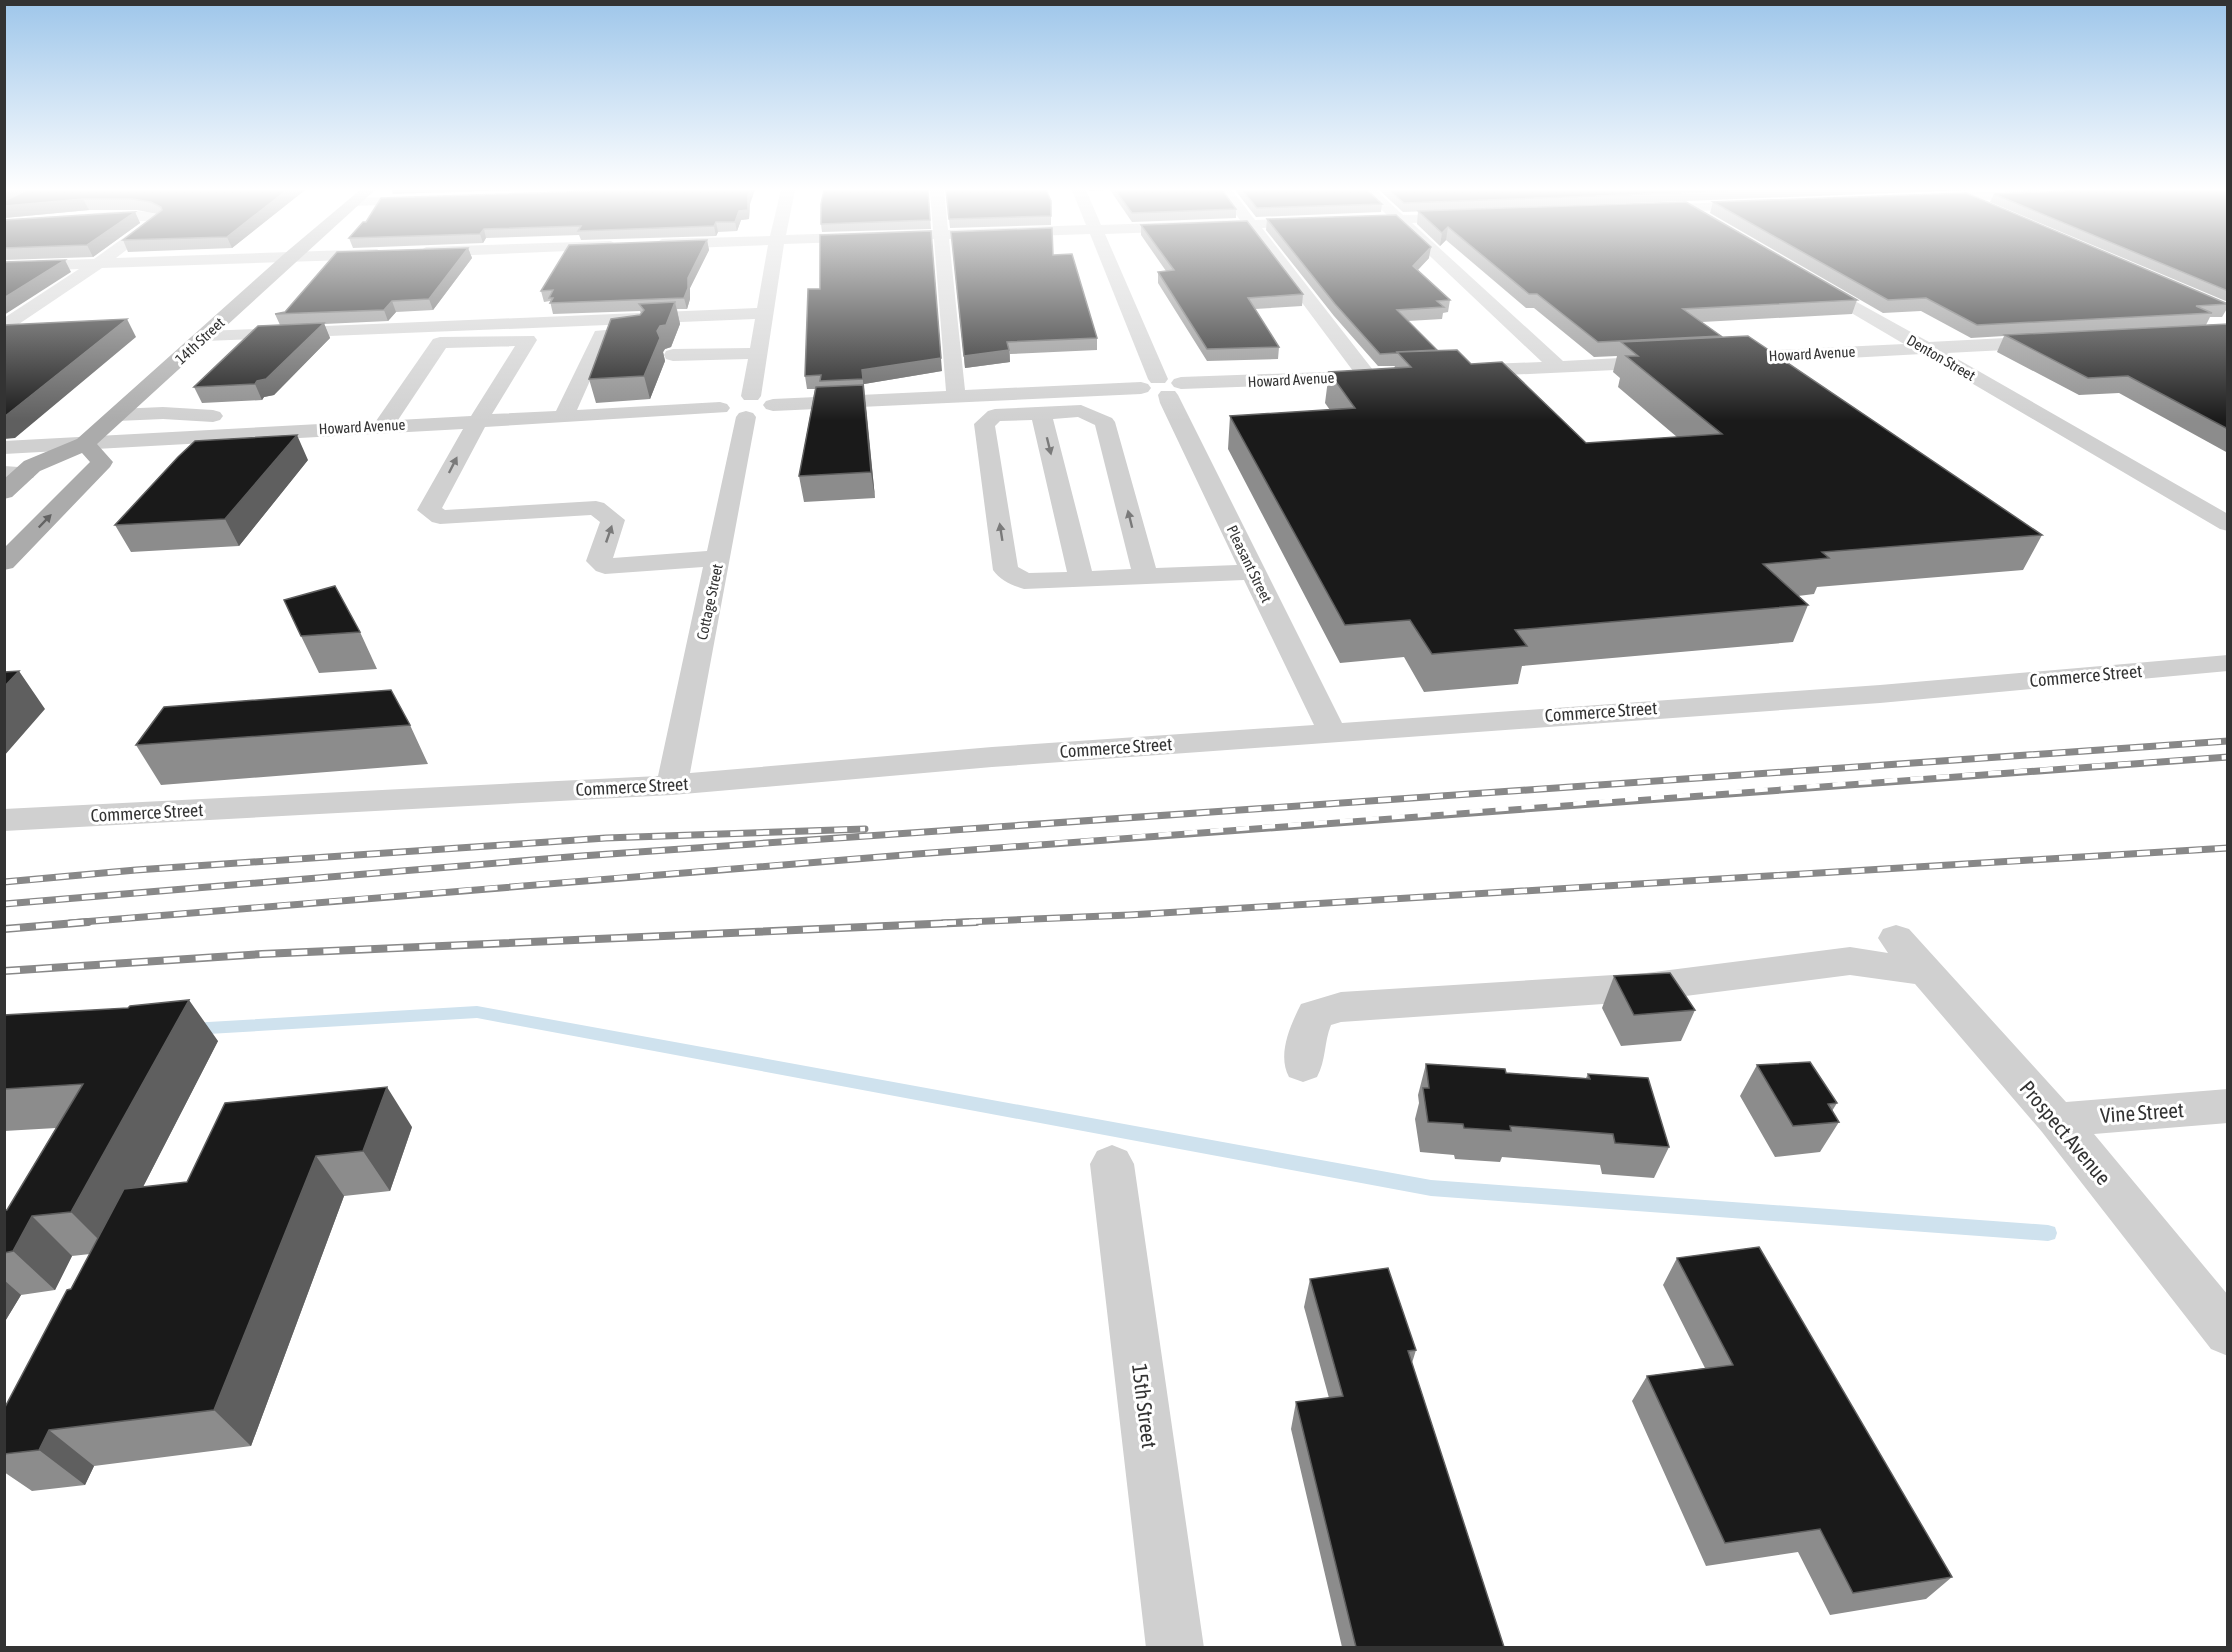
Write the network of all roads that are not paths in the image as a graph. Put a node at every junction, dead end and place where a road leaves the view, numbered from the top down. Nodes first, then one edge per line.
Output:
1 (93, 267) edge
2 (279, 267) edge
3 (773, 267) edge
4 (943, 267) edge
5 (1112, 267) edge
6 (1283, 267) edge
7 (1451, 267) edge
8 (1800, 275) edge
9 (764, 320) junction
10 (4, 326) edge
11 (205, 336) junction
12 (2065, 341) edge
13 (1924, 348) junction
14 (759, 353) junction
15 (673, 355) dead end
16 (1712, 359) edge
17 (1677, 361) edge
18 (1559, 367) junction
19 (1451, 372) edge
20 (1391, 375) edge
21 (1367, 376) junction
22 (1162, 386) junction
23 (956, 396) junction
24 (748, 407) junction
25 (311, 410) dead end
26 (1041, 413) junction
27 (117, 415) junction
28 (564, 416) junction
29 (478, 421) junction
30 (383, 426) junction
31 (305, 430) junction
32 (189, 436) junction
33 (85, 444) junction
34 (4, 448) edge
35 (15, 473) edge
36 (4, 492) edge
37 (2228, 524) edge
38 (719, 558) junction
39 (4, 563) edge
40 (1253, 572) junction
41 (1145, 575) junction
42 (1081, 578) junction
43 (2228, 663) edge
44 (1332, 732) junction
45 (672, 785) junction
46 (4, 820) edge
47 (1896, 938) dead end
48 (1927, 972) junction
49 (1303, 1066) dead end
50 (2228, 1107) edge
51 (2057, 1120) junction
52 (1112, 1164) dead end
53 (2228, 1333) edge
54 (1175, 1647) edge

1 - 10 street
2 - 11 main road, 14th Street
3 - 9 street, Cottage Street
4 - 23 street
5 - 22 street, Pleasant Street
6 - 21 street
7 - 18 street
8 - 13 street, Denton Street
9 - 11 street
9 - 14 street, Cottage Street
9 - 28 street
11 - 27 main road, 14th Street
12 - 13 street, Howard Avenue
13 - 16 street, Howard Avenue
13 - 37 street, Denton Street
14 - 15 street
14 - 24 street, Cottage Street
17 - 18 street
18 - 19 street
20 - 21 street, Howard Avenue
21 - 22 street, Howard Avenue
22 - 23 street, Howard Avenue
22 - 40 street, Pleasant Street
23 - 24 street, Howard Avenue
24 - 28 street, Howard Avenue
24 - 38 street, Cottage Street
25 - 31 street
41 -> 26 street
26 -> 42 street
42 -> 26 street
27 - 32 street
27 - 33 main road, 14th Street
28 - 29 street, Howard Avenue
29 - 30 street, Howard Avenue
29 - 30 street
38 -> 29 street
30 - 31 street, Howard Avenue
31 - 32 street, Howard Avenue
32 - 33 street, Howard Avenue
33 - 34 street, Howard Avenue
33 - 35 main road, 14th Street
39 -> 33 main road
35 - 36 main road, 14th Street
38 - 45 street, Cottage Street
40 - 41 street
40 - 44 street, Pleasant Street
41 - 42 street
43 - 44 street, Commerce Street
44 - 45 street, Commerce Street
45 - 46 street, Commerce Street
47 - 48 street, Prospect Avenue
48 - 49 street
48 - 51 street, Prospect Avenue
50 - 51 street, Vine Street
51 - 53 street, Prospect Avenue
52 - 54 street, 15th Street

